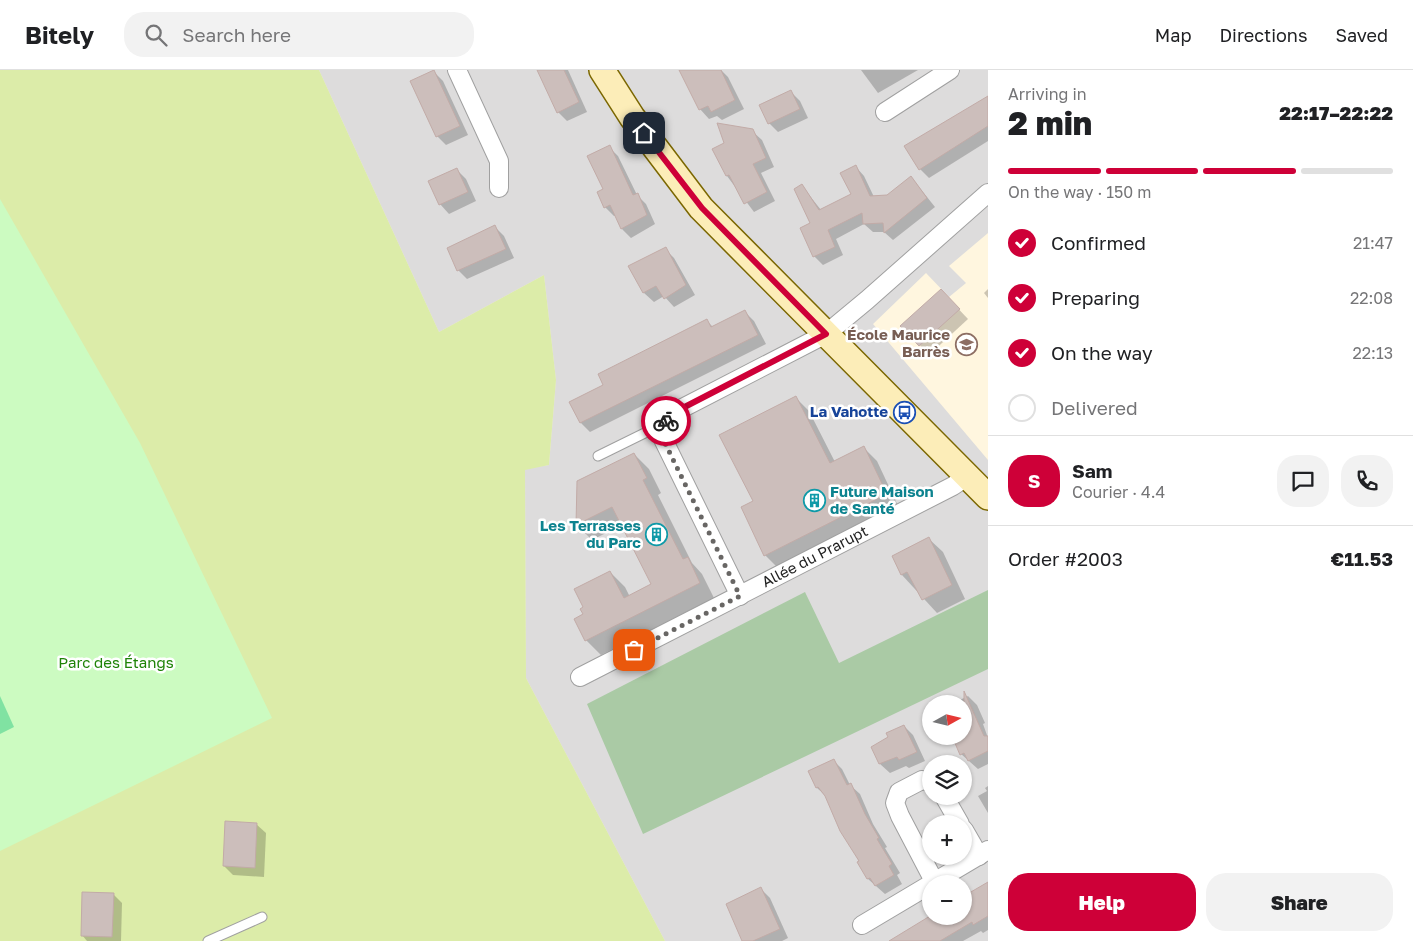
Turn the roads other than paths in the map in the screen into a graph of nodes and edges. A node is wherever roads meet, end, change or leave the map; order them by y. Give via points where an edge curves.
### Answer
1 (457, 70) edge
2 (602, 70) edge
3 (950, 70) edge
4 (885, 112) dead end
5 (499, 188) dead end
6 (988, 193) edge
7 (826, 334) junction
8 (663, 424) junction
9 (598, 456) dead end
10 (968, 476) junction
11 (988, 497) edge
12 (740, 596) junction
13 (580, 677) dead end
14 (922, 780) edge
15 (972, 840) edge
16 (983, 853) edge
17 (931, 875) edge
18 (944, 875) edge
19 (922, 888) edge
20 (262, 917) dead end
21 (862, 925) dead end
22 (208, 941) edge

1 - 5 street via 499,161
2 - 7 main road via 632,117 702,208
3 - 4 street
6 - 7 street
7 - 8 street via 671,414
7 - 10 main road
8 - 9 lane
8 - 12 street via 662,437
10 - 11 main road
10 - 12 street, Allée du Prarupt
12 - 13 street, Allée du Prarupt
14 - 17 street via 899,792 895,803
15 - 16 street
16 - 18 street
19 - 21 street
20 - 22 lane

